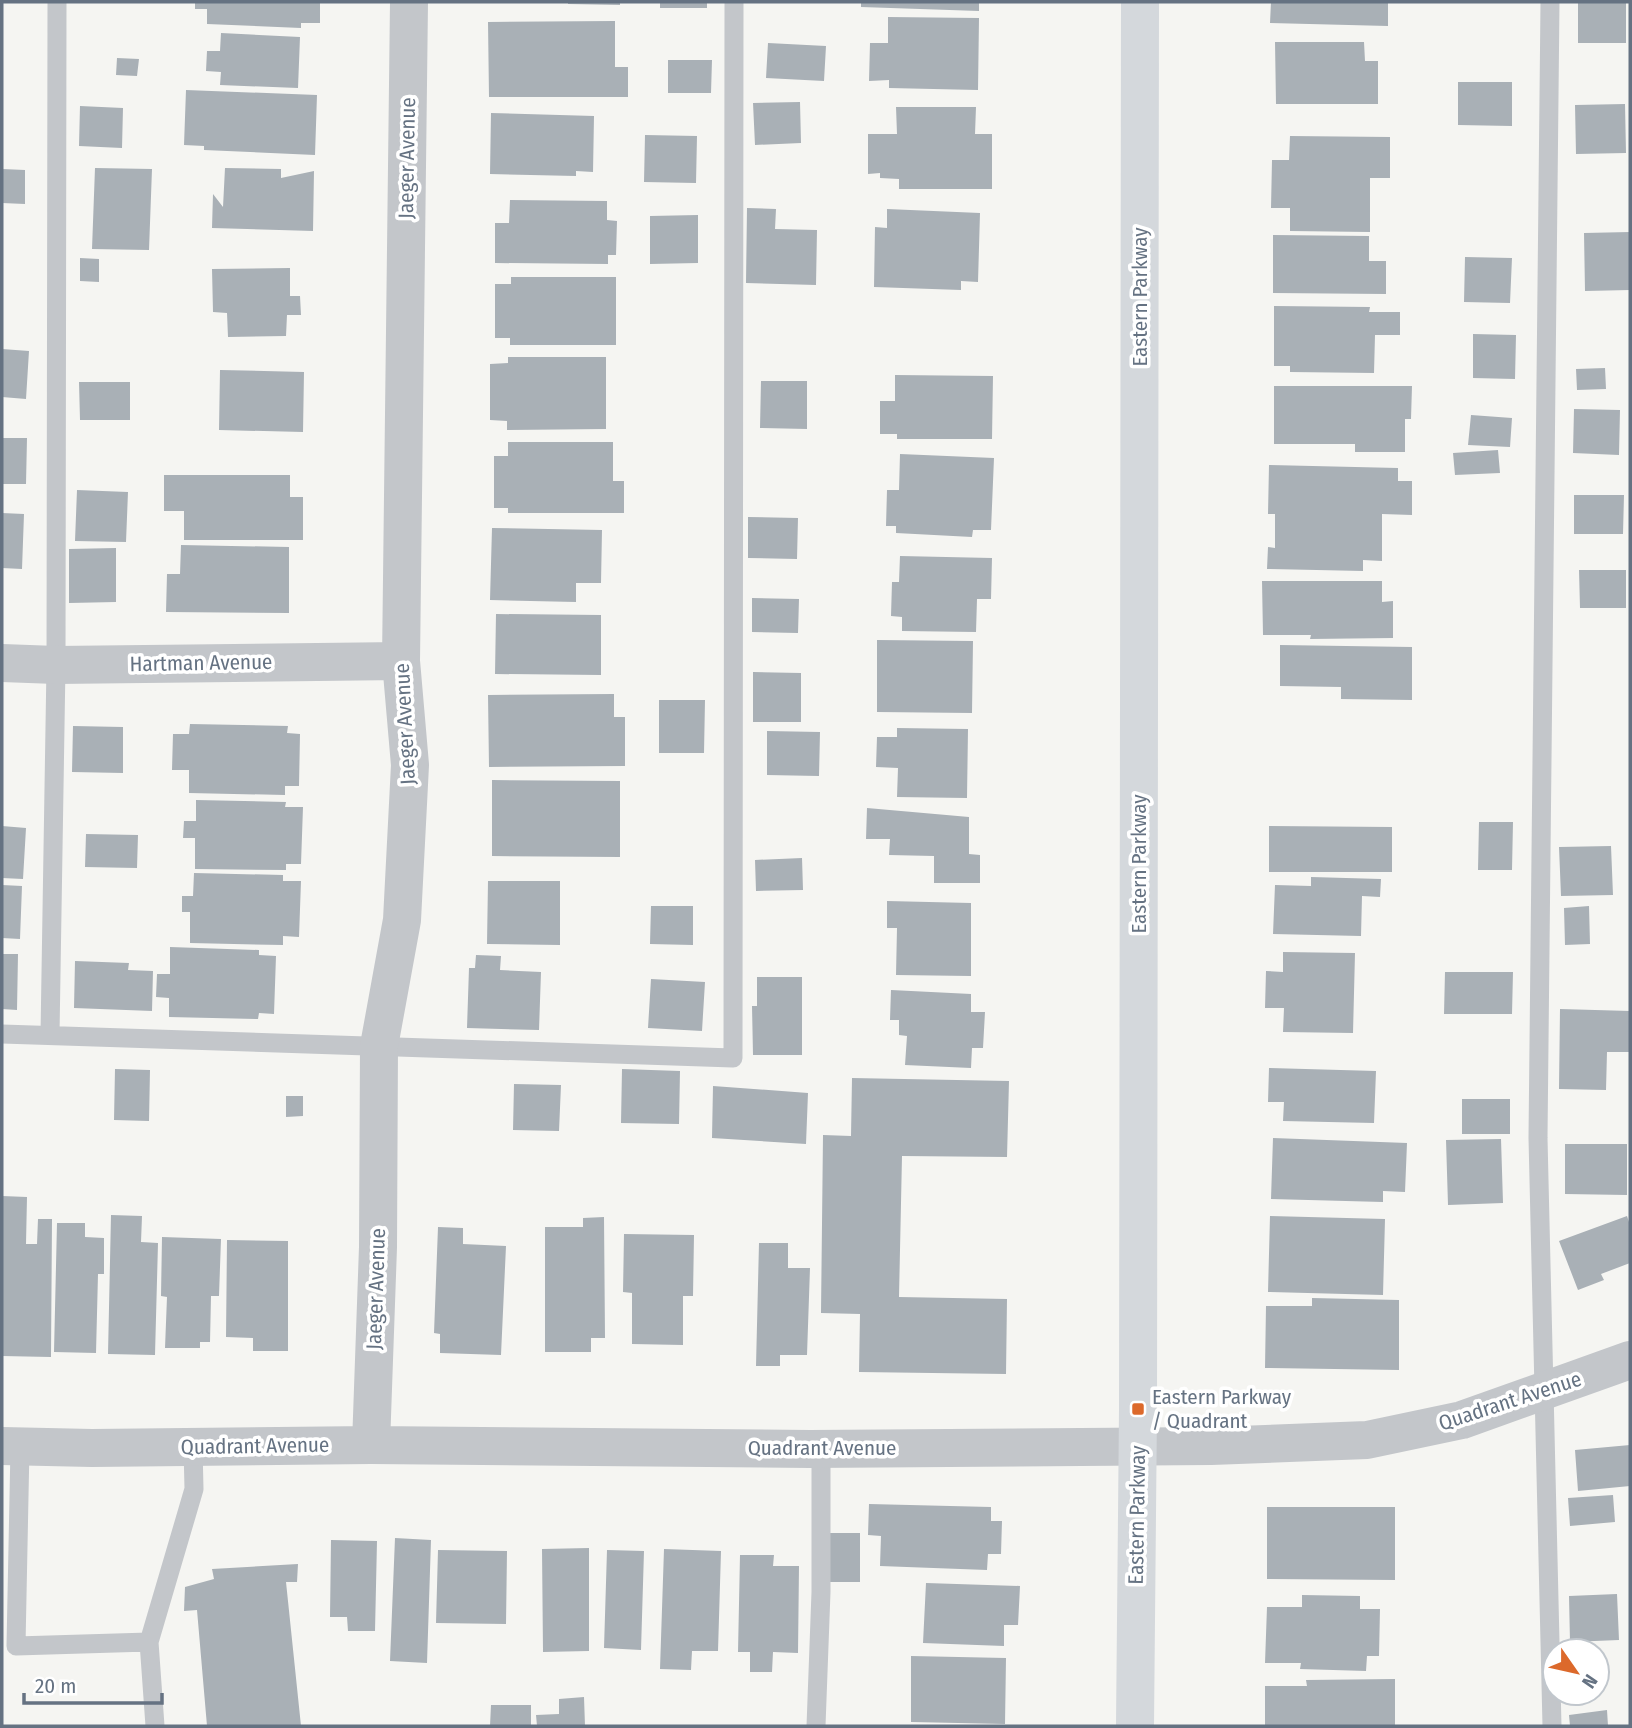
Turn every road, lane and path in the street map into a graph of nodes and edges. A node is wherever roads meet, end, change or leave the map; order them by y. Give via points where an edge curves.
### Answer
1 (57, 2) edge
2 (409, 2) edge
3 (734, 2) edge
4 (1140, 2) edge
5 (1550, 2) edge
6 (401, 661) junction
7 (2, 663) edge
8 (56, 665) junction
9 (2, 1034) edge
10 (50, 1035) junction
11 (379, 1046) junction
12 (1630, 1360) edge
13 (1543, 1392) junction
14 (371, 1445) junction
15 (11, 1446) edge
16 (1137, 1446) junction
17 (193, 1447) junction
18 (821, 1448) junction
19 (149, 1642) junction
20 (155, 1726) edge
21 (816, 1726) edge
22 (1135, 1726) edge
23 (1552, 1726) edge

1 - 8 lane
2 - 6 street, Jaeger Avenue
3 - 11 lane via 733,1058
4 - 16 main road, Eastern Parkway
5 - 13 lane via 1538,1138
6 - 8 street, Hartman Avenue
6 - 11 street, Jaeger Avenue via 410,765 402,919
7 - 8 street, Hartman Avenue
8 - 10 lane
9 - 10 lane
10 - 11 lane
11 - 14 street, Jaeger Avenue
12 - 13 street, Quadrant Avenue
13 - 16 street, Quadrant Avenue via 1462,1420 1367,1440
13 - 23 lane
14 - 17 street, Quadrant Avenue
14 - 18 street, Quadrant Avenue
15 - 17 street, Quadrant Avenue
15 - 19 lane via 16,1646
16 - 18 street, Quadrant Avenue
16 - 22 main road, Eastern Parkway
17 - 19 lane via 194,1489
18 - 21 lane
19 - 20 lane

